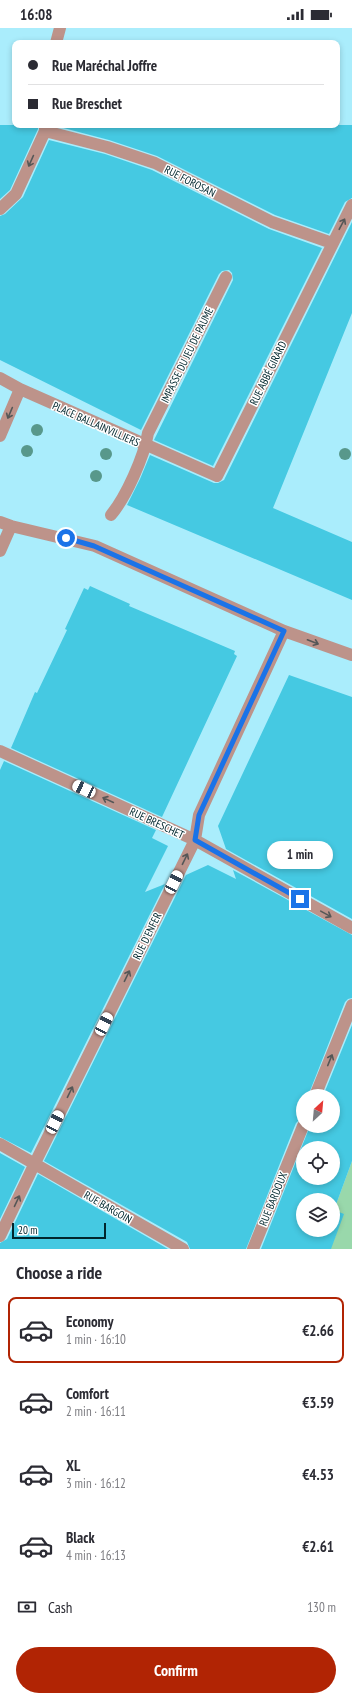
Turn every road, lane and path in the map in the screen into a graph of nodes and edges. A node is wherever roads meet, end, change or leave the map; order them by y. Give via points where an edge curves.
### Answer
1 (60, 28) edge
2 (57, 40) edge
3 (45, 128) edge
4 (352, 205) edge
5 (0, 209) edge
6 (332, 243) junction
7 (226, 277) dead end
8 (0, 378) edge
9 (15, 387) junction
10 (0, 436) edge
11 (148, 447) junction
12 (111, 515) dead end
13 (6, 524) edge
14 (0, 551) edge
15 (284, 631) junction
16 (352, 655) edge
17 (0, 751) edge
18 (195, 840) junction
19 (352, 928) edge
20 (352, 1005) edge
21 (318, 1089) edge
22 (300, 1133) edge
23 (0, 1144) edge
24 (34, 1165) junction
25 (0, 1236) edge
26 (182, 1249) edge
27 (253, 1249) edge

1 - 2 street
3 -> 5 street via 16,194
3 - 6 street, RUE FOROSAN via 155,163 272,222
6 -> 4 street, RUE ABBÉ GIRARD
6 - 11 street, RUE ABBÉ GIRARD via 217,476
7 - 11 street, IMPASSE DU JEU DE PAUME via 148,433
8 - 9 street, PLACE BALLAINVILLIERS
9 -> 10 street
9 - 11 street, PLACE BALLAINVILLIERS
11 - 12 street, PLACE BALLAINVILLIERS via 120,505
13 - 14 street
13 - 15 street via 94,546
15 -> 16 street
15 - 18 street, RUE D'ENFER via 199,815
18 -> 17 street, RUE BRESCHET
18 -> 19 street, RUE BRESCHET
24 -> 18 street, RUE D'ENFER
21 -> 20 street
22 - 27 street, RUE BARDOUX
23 - 24 street, RUE BARGOIN
25 -> 24 street, RUE D'ENFER
24 - 26 street, RUE BARGOIN

